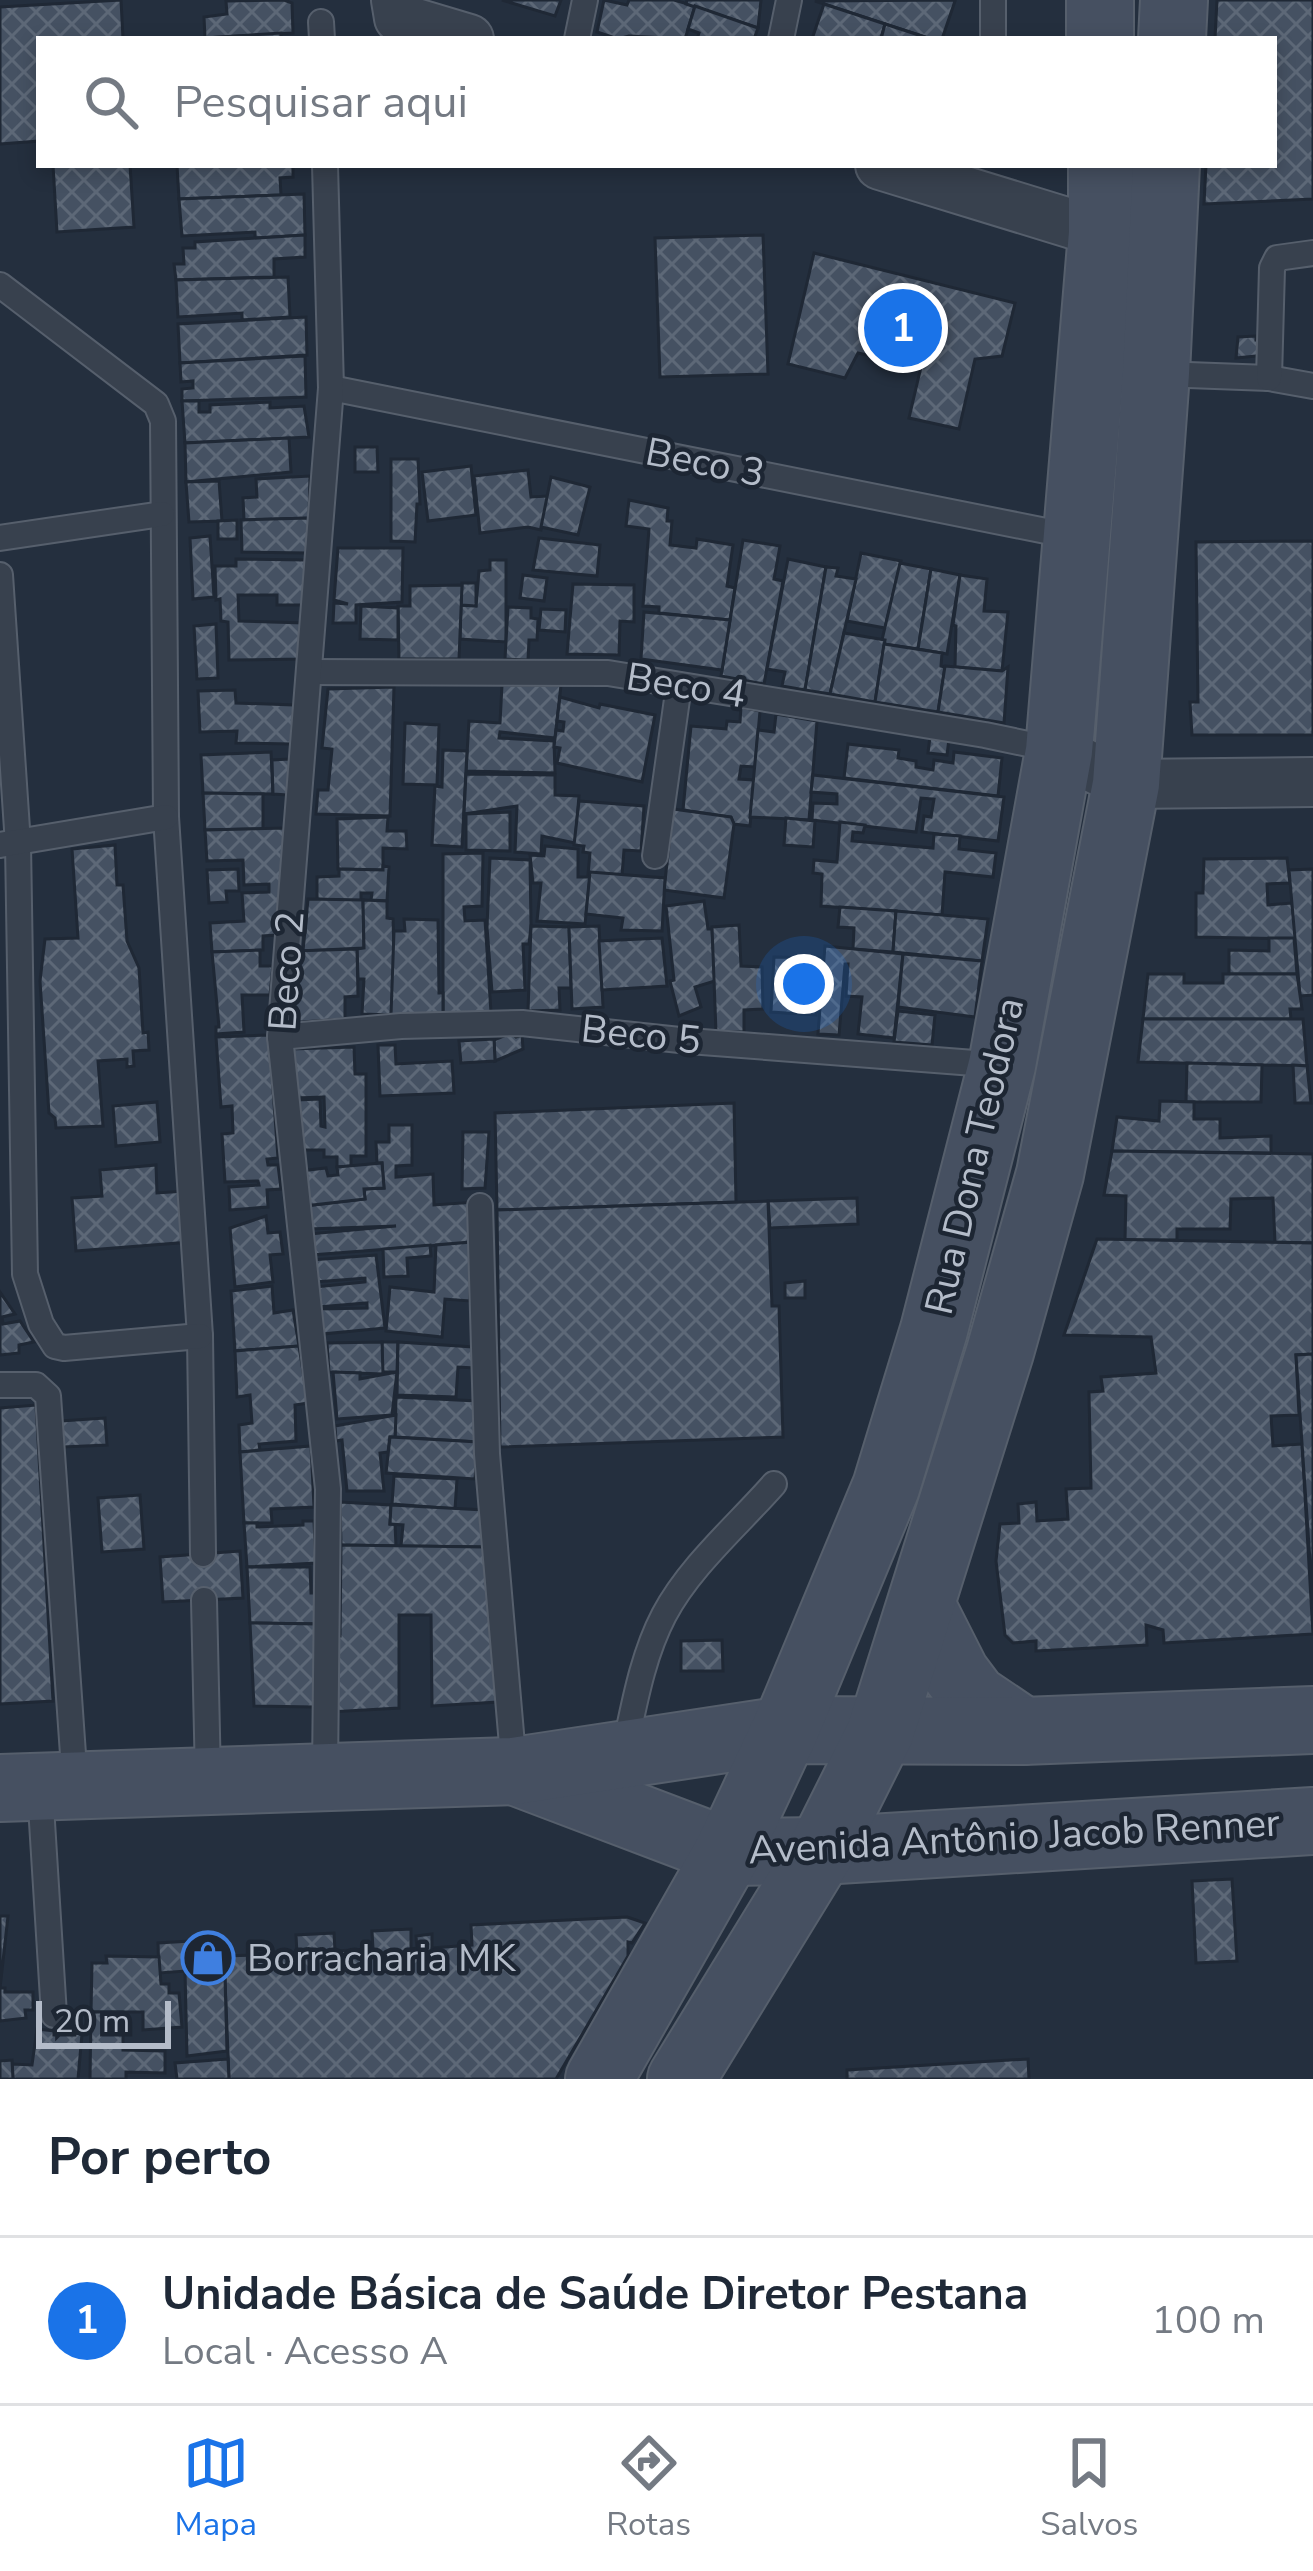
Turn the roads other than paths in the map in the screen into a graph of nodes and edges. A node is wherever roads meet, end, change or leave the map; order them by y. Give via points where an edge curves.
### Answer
1 (584, 0) edge
2 (789, 0) edge
3 (993, 0) edge
4 (1100, 0) edge
5 (1174, 0) edge
6 (398, 19) edge
7 (458, 36) edge
8 (578, 36) edge
9 (783, 36) edge
10 (993, 36) edge
11 (1100, 36) edge
12 (1172, 36) edge
13 (325, 168) edge
14 (899, 168) edge
15 (1102, 168) edge
16 (1166, 168) edge
17 (990, 182) edge
18 (1102, 233) junction
19 (1313, 253) edge
20 (0, 285) edge
21 (1156, 374) junction
22 (1269, 378) junction
23 (1313, 386) edge
24 (331, 388) junction
25 (162, 514) junction
26 (0, 538) edge
27 (1079, 538) junction
28 (0, 575) edge
29 (308, 672) junction
30 (679, 685) junction
31 (1059, 751) junction
32 (1313, 782) edge
33 (1126, 784) junction
34 (166, 817) junction
35 (9, 844) edge
36 (655, 856) dead end
37 (280, 1037) junction
38 (1002, 1065) junction
39 (480, 1206) dead end
40 (934, 1330) junction
41 (200, 1336) junction
42 (1000, 1352) junction
43 (0, 1385) edge
44 (774, 1484) dead end
45 (203, 1554) dead end
46 (204, 1600) dead end
47 (921, 1605) junction
48 (1290, 1721) edge
49 (785, 1730) junction
50 (1023, 1731) junction
51 (880, 1733) junction
52 (624, 1754) junction
53 (514, 1771) junction
54 (325, 1775) junction
55 (208, 1781) junction
56 (38, 1786) edge
57 (1295, 1822) edge
58 (821, 1851) junction
59 (728, 1852) junction
60 (54, 2015) dead end
61 (599, 2079) edge
62 (681, 2079) edge

1 - 8 lane
2 - 9 lane
3 - 10 lane
4 - 11 main road
5 - 12 main road
6 - 7 street
13 - 24 lane, Beco 2
14 - 17 street
15 - 18 main road, Rua Dona Teodora
16 - 21 main road, Rua Dona Teodora
17 - 18 street
18 - 27 main road, Rua Dona Teodora
19 - 22 lane via 1277,257 1272,268
20 - 25 lane via 161,411
21 - 22 lane
21 - 33 main road, Rua Dona Teodora
22 - 23 lane
24 - 27 lane, Beco 3
24 - 29 lane, Beco 2
25 - 26 lane
25 - 34 lane
27 - 31 main road, Rua Dona Teodora
28 - 35 lane
29 - 30 lane, Beco 4 via 608,673
29 - 37 lane, Beco 2
30 - 31 lane, Beco 4
30 - 36 lane
31 - 33 street
31 - 38 main road, Rua Dona Teodora
32 - 33 street
33 - 42 main road, Rua Dona Teodora via 1050,1174
34 - 35 lane
34 - 41 lane
35 - 41 lane via 25,1274 41,1324 64,1348
37 - 38 lane, Beco 5 via 522,1023
37 - 54 lane, Beco 2 via 328,1489
38 - 40 main road, Rua Dona Teodora
39 - 53 lane via 487,1454
40 - 42 main road
40 - 49 main road, Rua Dona Teodora via 886,1487
41 - 45 lane
42 - 47 main road, Rua Dona Teodora
43 - 56 lane via 36,1385 48,1396
44 - 52 lane via 664,1616
46 - 55 lane
47 - 50 main road via 974,1697
47 - 51 main road, Rua Dona Teodora
48 - 50 main road, Avenida Antônio Jacob Renner
48 - 57 main road
49 - 51 main road, Avenida Antônio Jacob Renner
49 - 52 main road, Avenida Antônio Jacob Renner
49 - 59 main road, Rua Dona Teodora
50 - 51 main road, Avenida Antônio Jacob Renner
51 - 58 main road, Rua Dona Teodora
52 - 53 main road, Avenida Antônio Jacob Renner
53 - 54 main road, Avenida Antônio Jacob Renner
53 - 59 main road, Avenida Antônio Jacob Renner
54 - 55 main road, Avenida Antônio Jacob Renner
55 - 56 main road, Avenida Antônio Jacob Renner
56 - 60 lane
57 - 58 main road, Avenida Antônio Jacob Renner
58 - 59 main road, Avenida Antônio Jacob Renner
58 - 62 main road, Rua Dona Teodora
59 - 61 main road, Rua Dona Teodora

